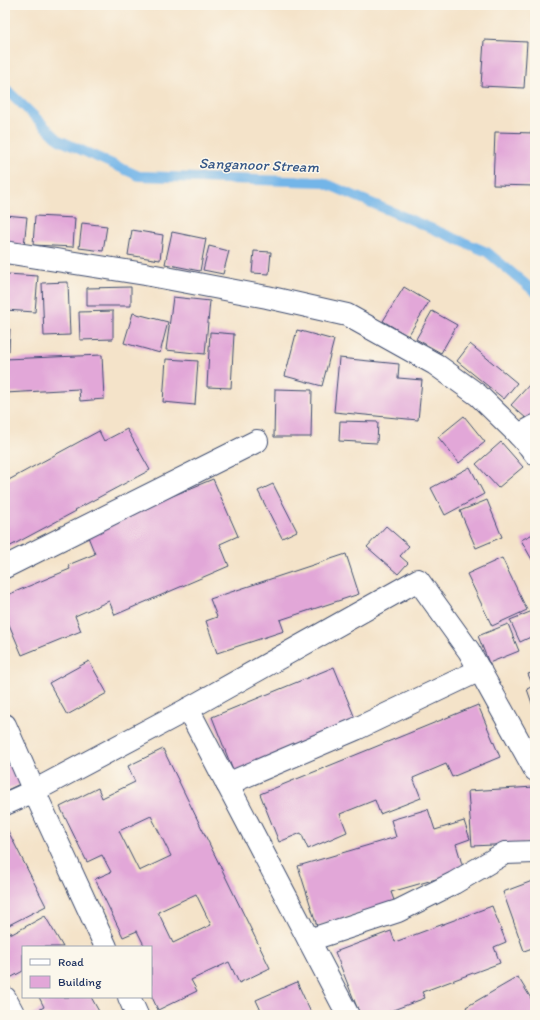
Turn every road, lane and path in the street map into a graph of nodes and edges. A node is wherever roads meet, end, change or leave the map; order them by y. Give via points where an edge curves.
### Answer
1 (5, 252) edge
2 (527, 431) edge
3 (257, 441) dead end
4 (535, 454) edge
5 (5, 567) edge
6 (480, 670) junction
7 (188, 709) junction
8 (5, 725) edge
9 (535, 770) edge
10 (226, 784) junction
11 (34, 791) junction
12 (5, 804) edge
13 (535, 852) edge
14 (309, 940) junction
15 (106, 946) edge
16 (5, 998) edge
17 (129, 998) edge
18 (14, 1015) edge
19 (137, 1015) edge
20 (348, 1015) edge

1 - 2 street via 161,277 347,315 435,364
2 - 4 street via 529,446
3 - 5 street
6 - 7 street via 418,580
6 - 9 street
6 - 10 street via 356,729
7 - 10 street
7 - 11 street
8 - 11 street
10 - 14 street
11 - 12 street
11 - 15 street
13 - 14 street via 505,853 454,883 398,911
14 - 20 street
16 - 18 street
17 - 19 street

